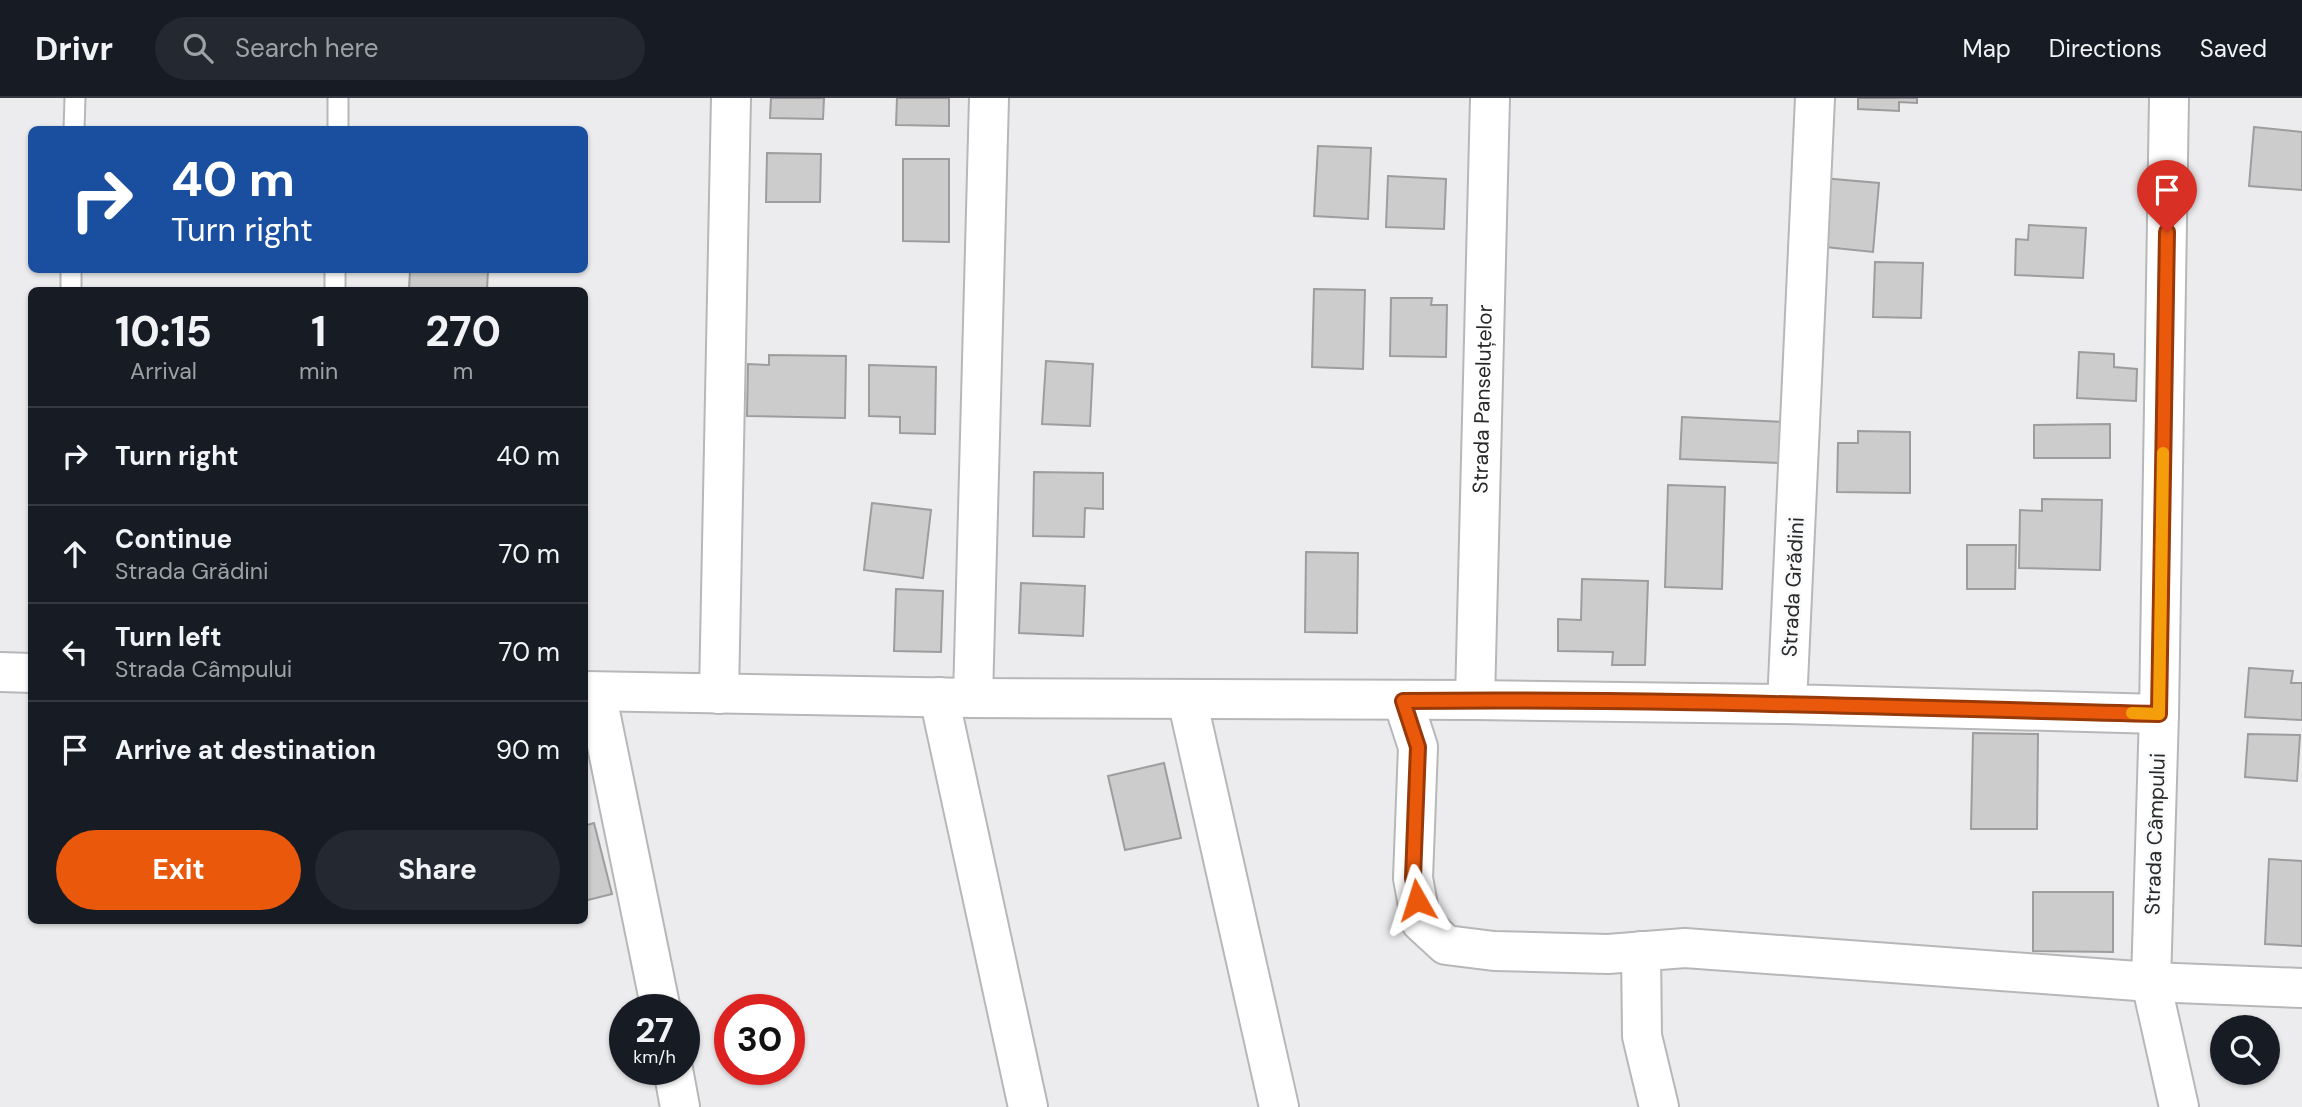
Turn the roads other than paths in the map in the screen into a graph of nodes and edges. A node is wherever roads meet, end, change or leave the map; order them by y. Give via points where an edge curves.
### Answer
1 (75, 98) edge
2 (338, 98) edge
3 (731, 98) edge
4 (989, 98) edge
5 (1490, 98) edge
6 (1815, 98) edge
7 (2169, 98) edge
8 (74, 126) edge
9 (338, 126) edge
10 (0, 672) edge
11 (28, 673) edge
12 (590, 692) edge
13 (719, 694) junction
14 (956, 698) junction
15 (1187, 699) junction
16 (1475, 700) junction
17 (1403, 701) junction
18 (1787, 704) junction
19 (2159, 714) junction
20 (1641, 951) junction
21 (2151, 982) junction
22 (2302, 988) edge
23 (657, 994) edge
24 (676, 1085) edge
25 (680, 1107) edge
26 (1028, 1107) edge
27 (1279, 1107) edge
28 (1659, 1107) edge
29 (2179, 1107) edge

1 - 8 lane
2 - 9 lane
3 - 13 street
4 - 14 street
5 - 16 street, Strada Panseluțelor
6 - 18 street, Strada Grădini
7 - 19 street, Strada Câmpului
10 - 11 street
12 - 13 street
12 - 23 street
13 - 14 street
14 - 15 street
14 - 26 street
15 - 17 street
15 - 27 street
16 - 17 street
16 - 18 street
17 - 20 street via 1418,747 1413,878 1422,922 1446,945 1482,950
18 - 19 street
19 - 21 street, Strada Câmpului
20 - 21 street via 1685,948
20 - 28 street via 1642,1036
21 - 22 street
21 - 29 street, Strada Câmpului
24 - 25 street

